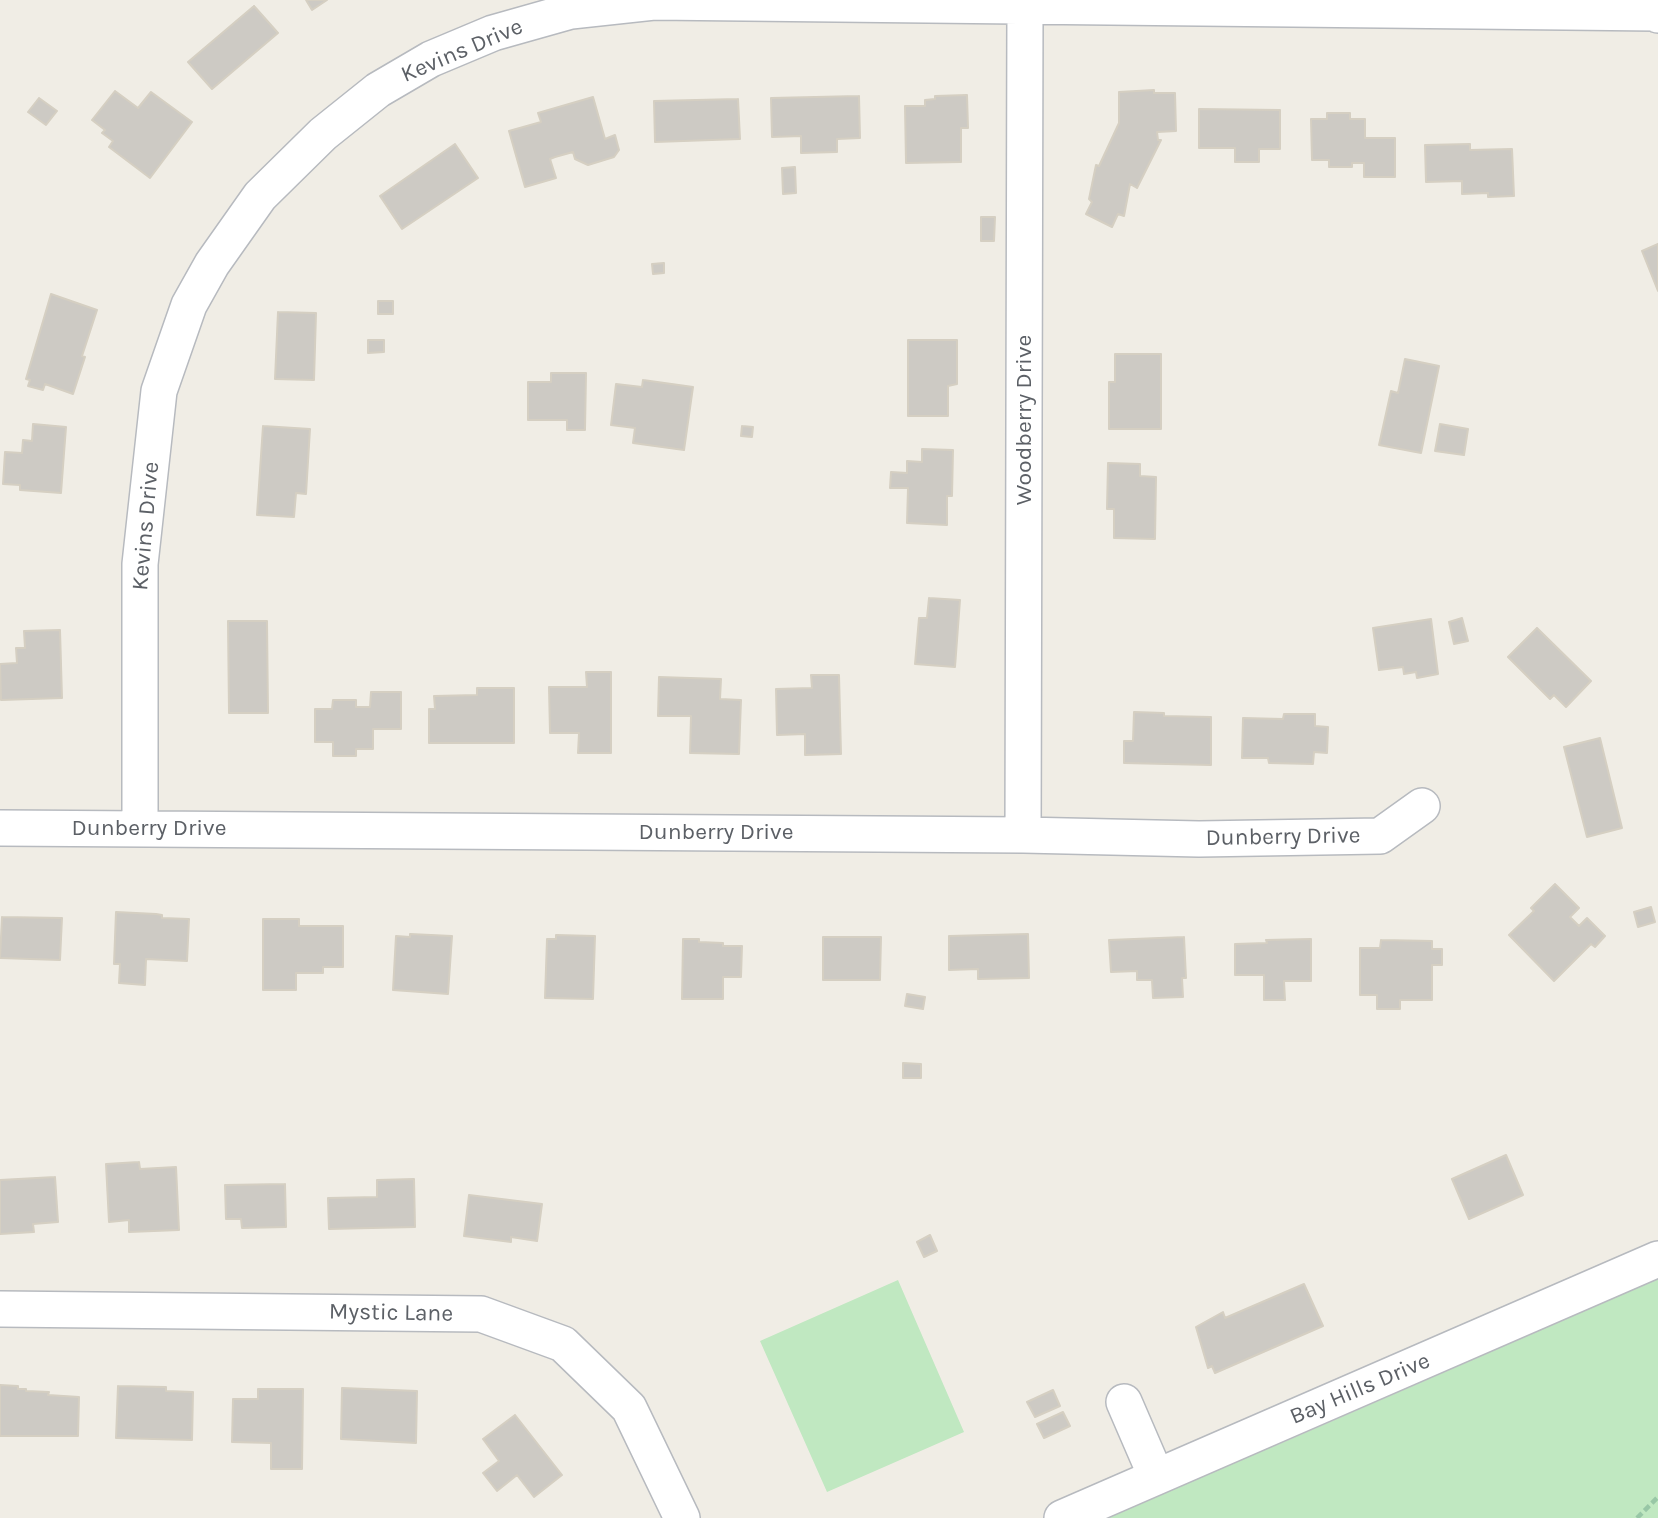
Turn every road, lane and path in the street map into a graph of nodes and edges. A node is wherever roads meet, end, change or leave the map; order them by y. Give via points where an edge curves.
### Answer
1 (1025, 5) junction
2 (1658, 15) edge
3 (1422, 806) dead end
4 (139, 827) junction
5 (0, 828) edge
6 (1023, 835) junction
7 (1658, 1259) edge
8 (0, 1309) edge
9 (1124, 1402) dead end
10 (1156, 1476) junction
11 (1658, 1497) edge
12 (682, 1518) edge
13 (1062, 1518) edge
14 (1637, 1518) edge

1 - 2 street, Kevins Drive
1 - 4 street, Kevins Drive via 654,2 571,10 493,33 431,60 378,90 323,134 260,196 212,264 189,305 159,391 140,564
1 - 6 street, Woodberry Drive
3 - 6 street, Dunberry Drive via 1380,836 1199,839
4 - 5 street, Dunberry Drive
4 - 6 street, Dunberry Drive
7 - 10 street, Bay Hills Drive
8 - 12 street, Mystic Lane via 481,1314 563,1344 629,1408
9 - 10 street
10 - 13 street, Bay Hills Drive
11 - 14 path

